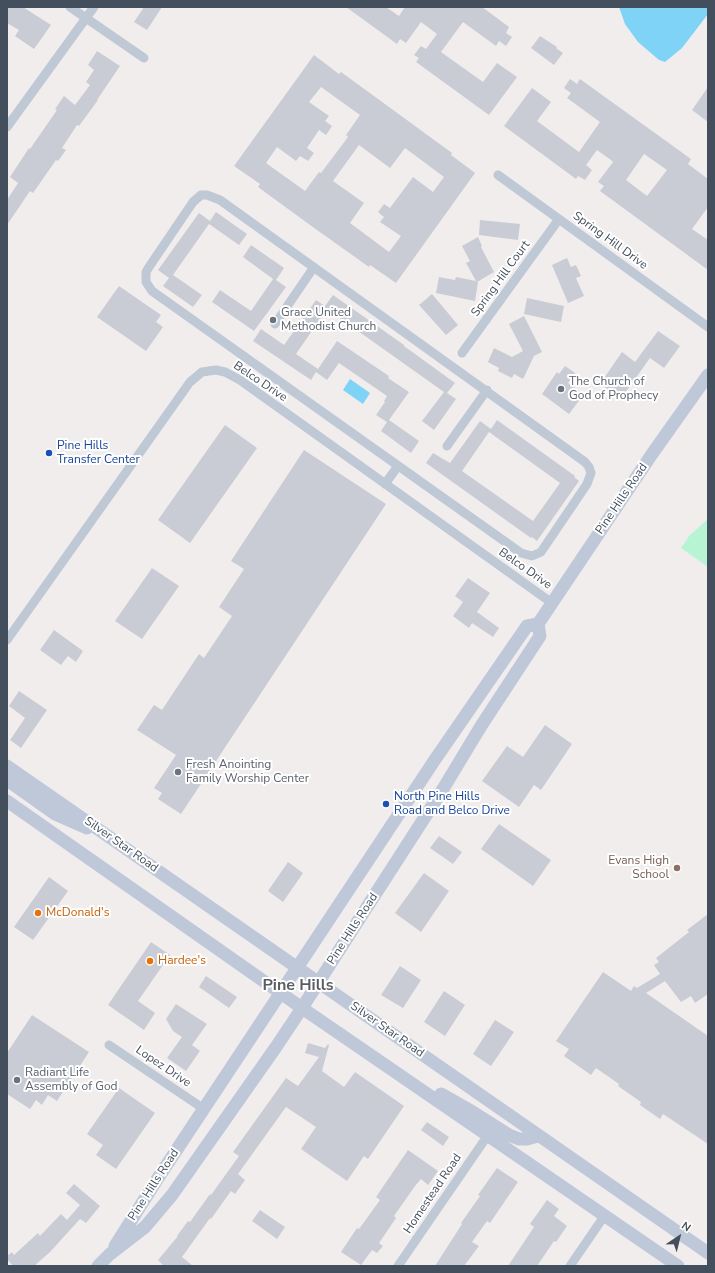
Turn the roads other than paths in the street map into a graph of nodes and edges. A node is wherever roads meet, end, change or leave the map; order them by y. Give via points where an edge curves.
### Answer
1 (70, 7) edge
2 (94, 7) edge
3 (86, 19) junction
4 (144, 58) dead end
5 (7, 127) edge
6 (498, 175) dead end
7 (559, 219) junction
8 (314, 267) junction
9 (275, 324) dead end
10 (708, 327) edge
11 (462, 353) dead end
12 (708, 375) edge
13 (487, 390) junction
14 (447, 446) dead end
15 (398, 466) junction
16 (385, 484) junction
17 (552, 603) junction
18 (538, 624) junction
19 (7, 640) edge
20 (7, 766) edge
21 (7, 780) edge
22 (7, 801) edge
23 (116, 841) junction
24 (297, 968) junction
25 (318, 983) junction
26 (281, 993) junction
27 (302, 1008) junction
28 (109, 1045) dead end
29 (373, 1057) junction
30 (204, 1109) junction
31 (488, 1135) junction
32 (538, 1136) junction
33 (605, 1215) junction
34 (708, 1253) edge
35 (110, 1254) junction
36 (98, 1266) edge
37 (398, 1266) edge
38 (570, 1266) edge
39 (678, 1266) edge

1 - 3 street
2 - 3 street
3 - 4 street
3 - 5 street
6 - 7 street, Spring Hill Drive
7 - 10 street, Spring Hill Drive
7 - 11 street, Spring Hill Court
8 - 9 street
8 - 13 street
8 - 15 street via 220,200 201,195 193,202 145,276 152,291
12 - 17 main road, Pine Hills Road
13 - 14 street
13 - 15 street via 581,458 591,473 587,484 541,552 532,556 521,553
15 - 16 street
16 - 17 street, Belco Drive
16 - 19 street, Belco Drive via 232,375 216,370 202,372 190,382
17 - 18 main road, Pine Hills Road
18 - 24 main road, Pine Hills Road via 527,626
18 - 25 main road, Pine Hills Road via 540,636
20 - 23 main road, Silver Star Road
21 - 23 main road via 55,814
22 - 26 main road
23 - 24 main road, Silver Star Road
24 - 25 main road, Silver Star Road
24 - 26 main road, Pine Hills Road
25 - 27 main road, Pine Hills Road
25 - 32 main road, Silver Star Road
26 - 27 main road
26 - 30 main road, Pine Hills Road
27 - 29 main road
27 - 35 main road, Pine Hills Road via 172,1195 145,1226
28 - 30 street, Lopez Drive
29 - 31 main road
29 - 32 main road via 509,1135 519,1139
30 - 35 main road, Pine Hills Road
31 - 33 main road
31 - 37 street, Homestead Road
32 - 34 main road, Silver Star Road
33 - 38 street
33 - 39 main road
35 - 36 main road, Pine Hills Road

